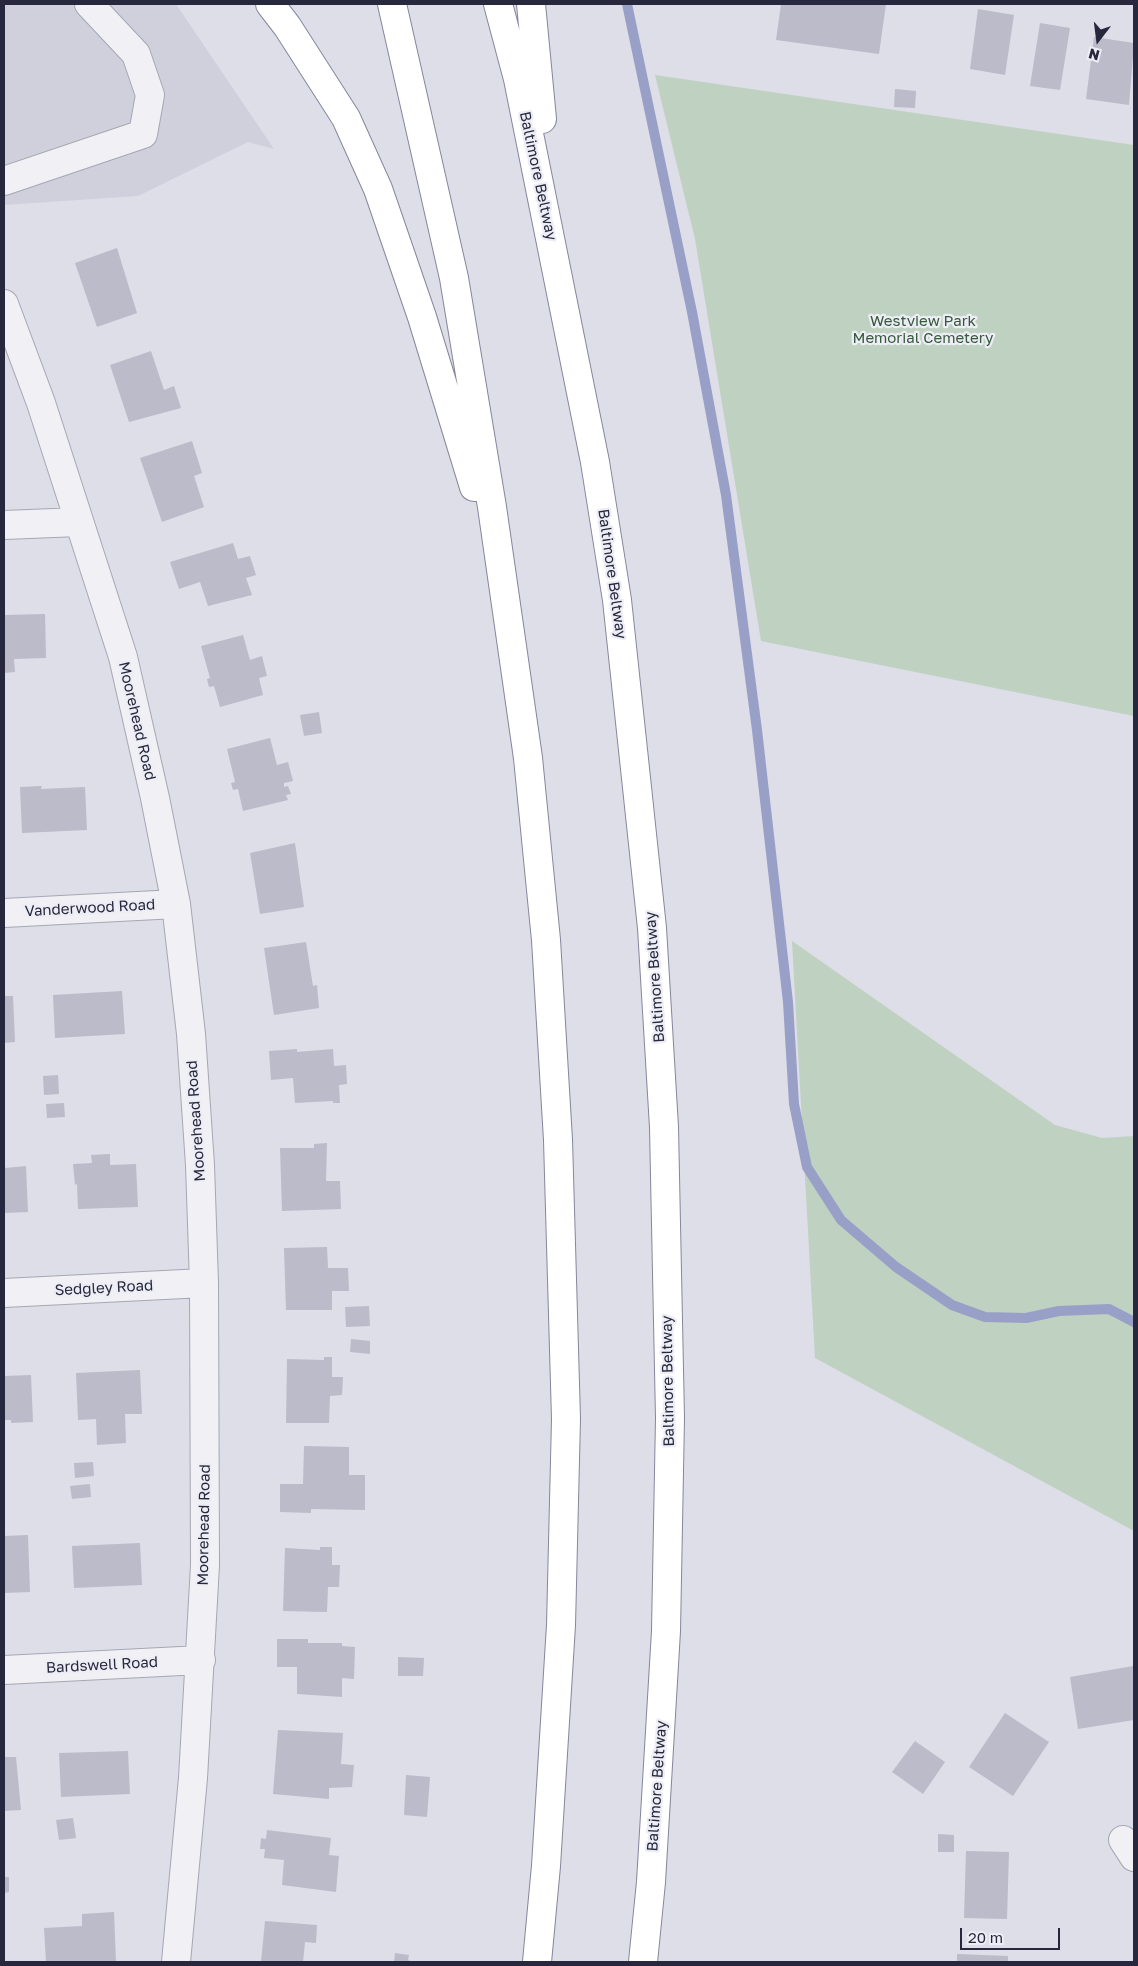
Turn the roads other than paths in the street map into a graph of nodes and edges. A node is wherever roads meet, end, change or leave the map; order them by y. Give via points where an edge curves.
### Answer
1 (89, 4) edge
2 (270, 4) edge
3 (392, 4) edge
4 (498, 4) edge
5 (531, 4) edge
6 (4, 180) edge
7 (555, 260) junction
8 (4, 304) edge
9 (79, 522) junction
10 (4, 525) edge
11 (502, 581) junction
12 (176, 904) junction
13 (4, 912) edge
14 (204, 1283) junction
15 (4, 1293) edge
16 (201, 1660) junction
17 (4, 1670) edge
18 (176, 1962) edge
19 (537, 1962) edge
20 (643, 1962) edge

1 - 6 street via 136,54 150,95 143,134
2 - 11 highway via 346,118 378,189 422,316
3 - 11 highway via 454,278
4 - 7 highway, Baltimore Beltway via 518,80
5 - 7 highway
7 - 20 highway, Baltimore Beltway via 595,462 617,600 652,928 664,1127 670,1418 666,1630
8 - 9 street, Moorehead Road
9 - 10 street
9 - 12 street, Moorehead Road via 123,656
11 - 19 highway via 528,758 546,940 558,1140 566,1419 562,1625
12 - 13 street, Vanderwood Road
12 - 14 street, Moorehead Road via 191,1034
14 - 15 street, Sedgley Road
14 - 16 street, Moorehead Road via 205,1565
16 - 17 street, Bardswell Road
16 - 18 street, Moorehead Road

